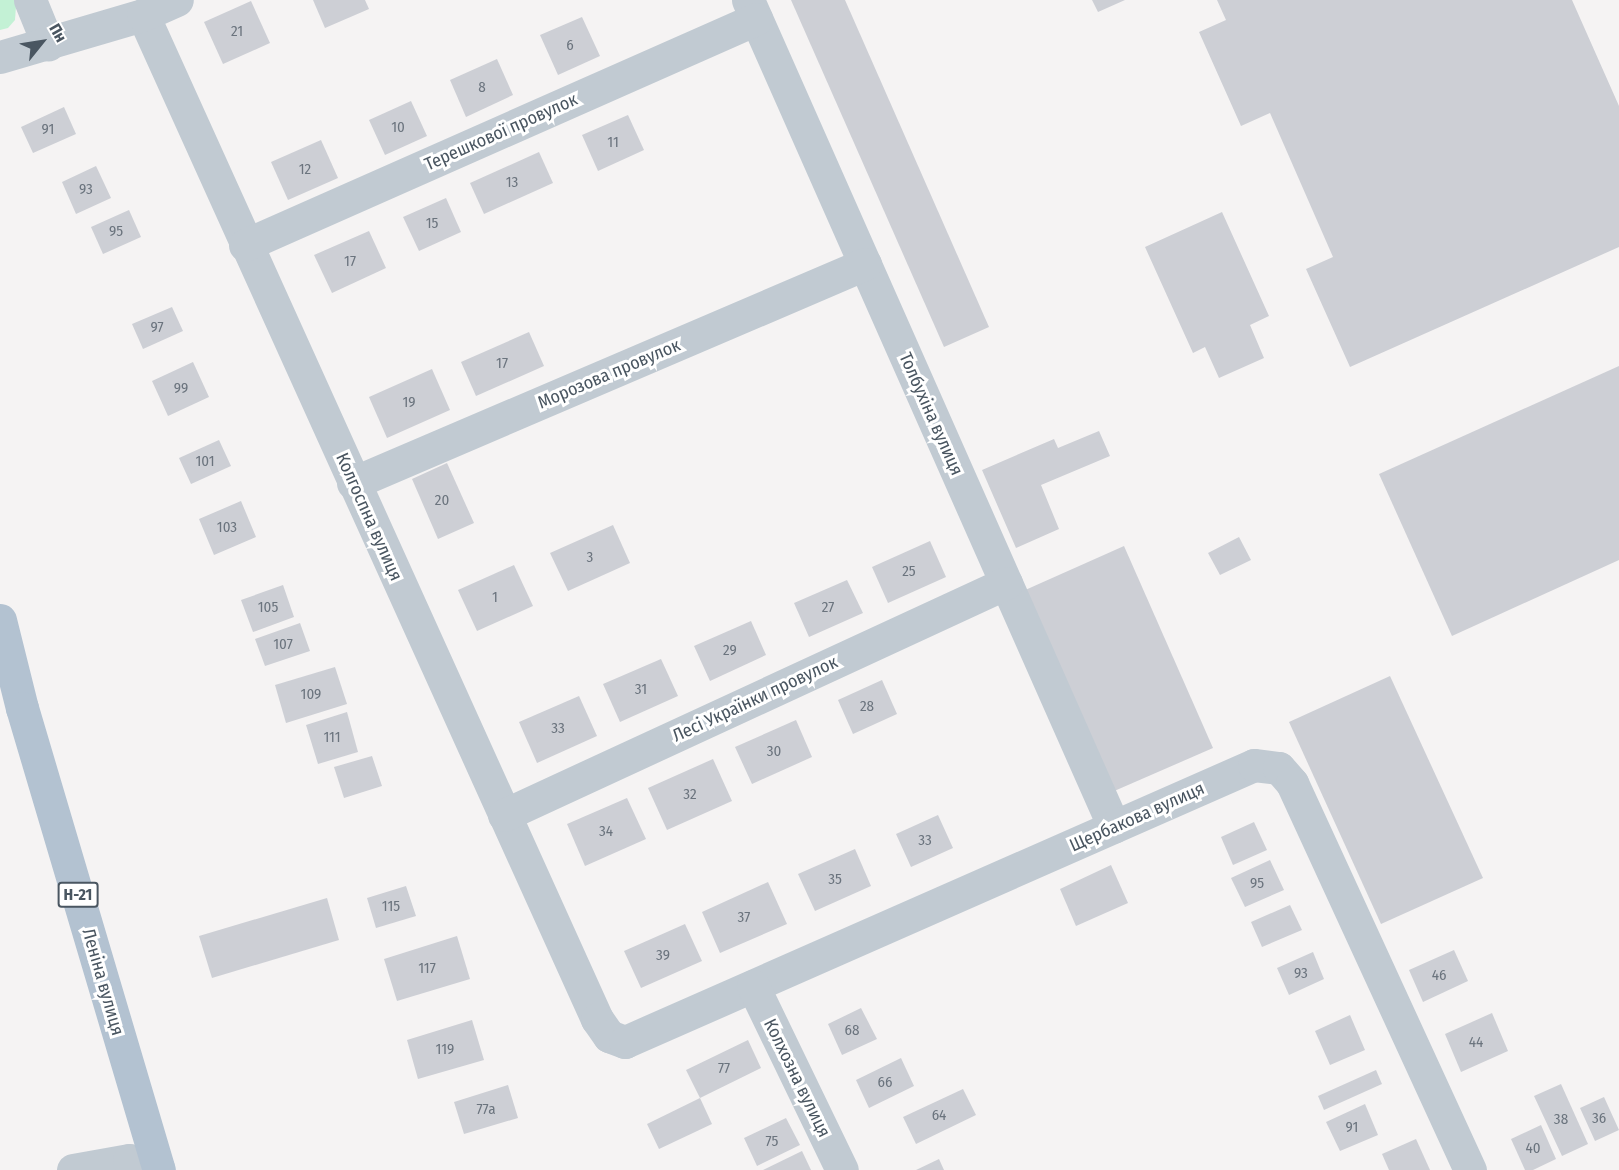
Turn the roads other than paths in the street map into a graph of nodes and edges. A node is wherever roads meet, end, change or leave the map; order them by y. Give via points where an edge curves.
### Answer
1 (30, 0) edge
2 (177, 0) edge
3 (752, 9) edge
4 (143, 15) junction
5 (48, 44) junction
6 (0, 57) edge
7 (245, 245) junction
8 (865, 264) junction
9 (353, 483) junction
10 (1006, 583) junction
11 (0, 620) edge
12 (504, 815) junction
13 (1114, 827) junction
14 (753, 986) junction
15 (597, 1019) joint
16 (159, 1169) edge
17 (73, 1170) edge
18 (842, 1170) edge
19 (1470, 1170) edge

1 - 5 street
2 - 4 street
3 - 7 street, Терешкової провулок
3 - 8 street, Толбухіна вулиця
4 - 5 street
4 - 7 street, Колгоспна вулиця
5 - 6 street
7 - 9 street, Колгоспна вулиця
8 - 9 street, Морозова провулок
8 - 10 street, Толбухіна вулиця
9 - 12 street, Колгоспна вулиця
10 - 12 street, Лесі Українки провулок
10 - 13 street, Толбухіна вулиця
11 - 16 main road, Леніна вулиця / Н-21
12 - 15 street, Колгоспна вулиця
13 - 14 street, Щербакова вулиця
13 - 19 street, Щербакова вулиця via 1254,765 1279,768 1292,783
14 - 15 street, Щербакова вулиця via 625,1042 609,1036
14 - 18 street, Колхозна вулиця
16 - 17 street via 129,1160

